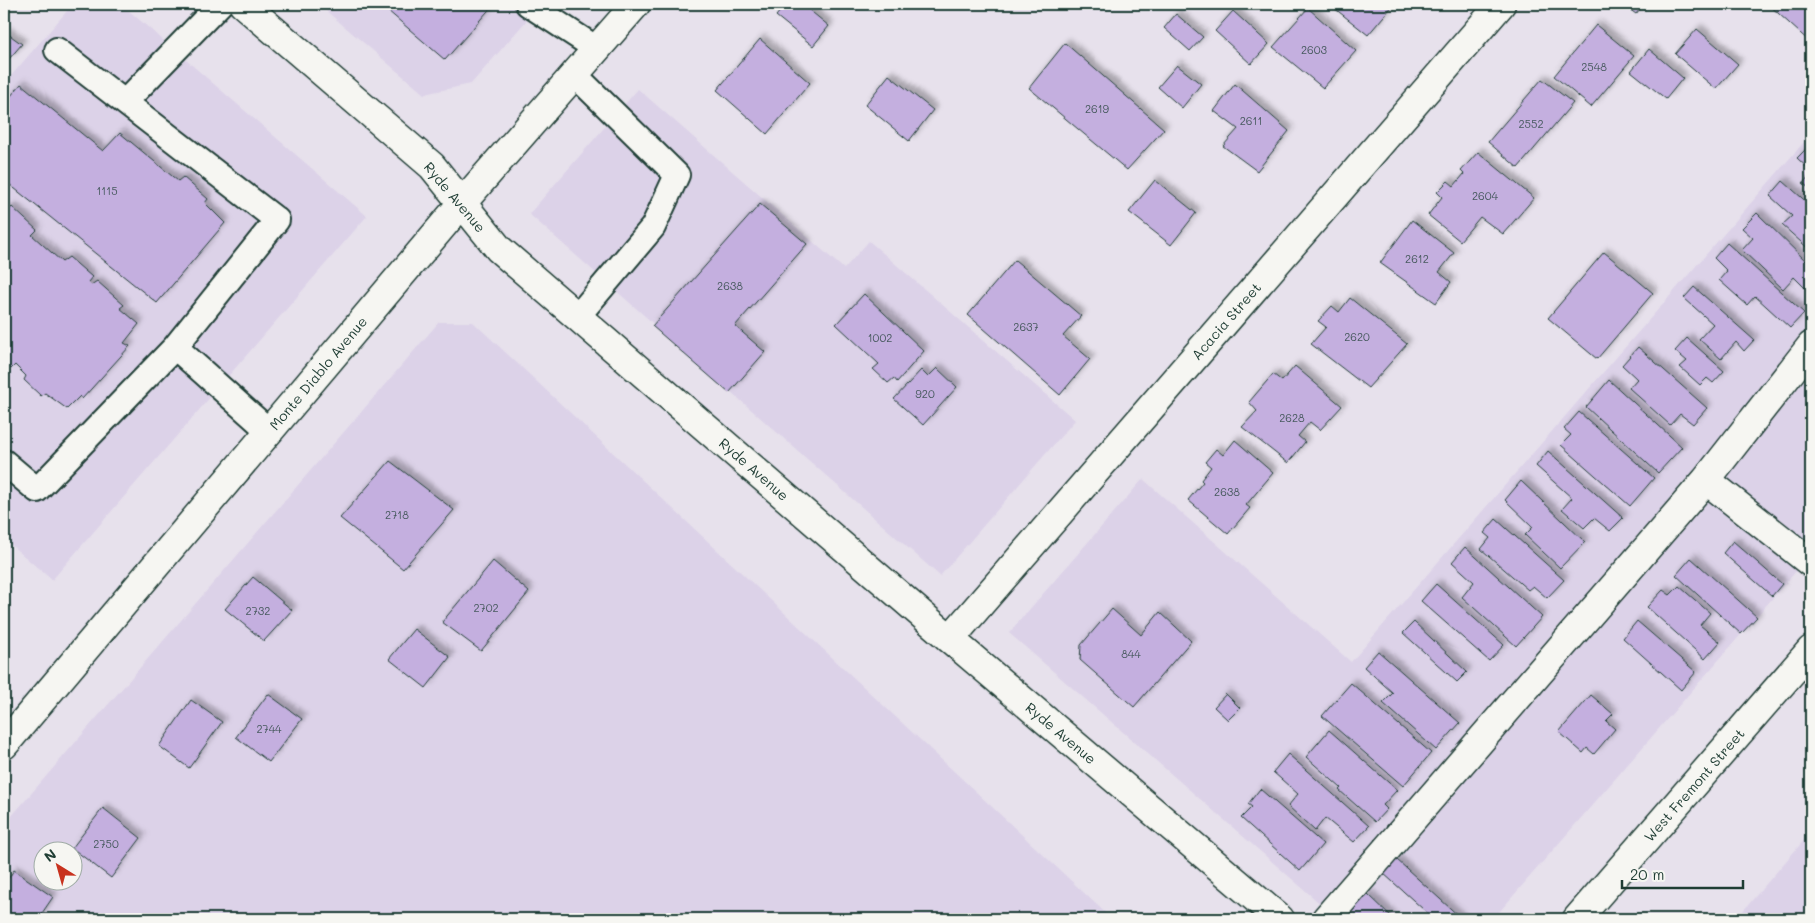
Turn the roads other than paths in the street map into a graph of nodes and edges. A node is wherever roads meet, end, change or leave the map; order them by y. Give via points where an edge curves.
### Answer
1 (220, 4) edge
2 (243, 4) edge
3 (528, 4) edge
4 (636, 4) edge
5 (1501, 4) edge
6 (597, 49) junction
7 (57, 50) dead end
8 (574, 74) junction
9 (125, 102) junction
10 (462, 203) junction
11 (577, 317) junction
12 (1811, 346) edge
13 (175, 347) junction
14 (269, 431) junction
15 (4, 462) edge
16 (1706, 480) junction
17 (1811, 562) edge
18 (950, 639) junction
19 (1811, 650) edge
20 (4, 745) edge
21 (1280, 919) edge
22 (1326, 919) edge
23 (1577, 919) edge

1 - 9 lane
2 - 10 street, Ryde Avenue via 432,166
3 - 6 lane
4 - 6 street, Monte Diablo Avenue
5 - 18 street, Acacia Street
6 - 8 street, Monte Diablo Avenue
7 - 9 lane
8 - 10 street, Monte Diablo Avenue
8 - 11 lane via 677,175 653,227
9 - 13 lane via 278,220
10 - 11 street, Ryde Avenue via 498,249
10 - 14 street, Monte Diablo Avenue
11 - 18 street, Ryde Avenue
12 - 16 street
13 - 14 lane
13 - 15 lane via 37,490
14 - 20 street, Monte Diablo Avenue
16 - 17 street
16 - 22 street
18 - 21 street, Ryde Avenue
19 - 23 street, West Fremont Street

